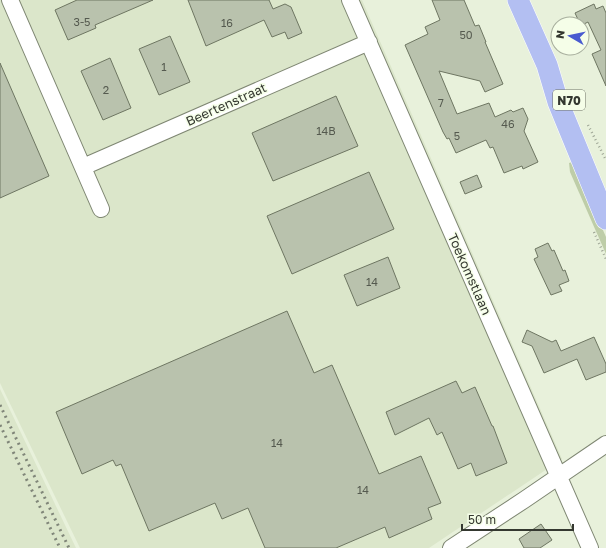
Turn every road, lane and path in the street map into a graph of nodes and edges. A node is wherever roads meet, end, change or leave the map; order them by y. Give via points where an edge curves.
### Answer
1 (10, 0) edge
2 (350, 0) edge
3 (518, 0) edge
4 (369, 42) junction
5 (547, 65) junction
6 (83, 167) junction
7 (606, 181) edge
8 (102, 209) dead end
9 (606, 219) edge
10 (606, 444) edge
11 (558, 476) junction
12 (451, 548) edge
13 (590, 548) edge

1 - 6 street
2 - 4 street, Toekomstlaan
3 - 5 main road, N70
4 - 6 street, Beertenstraat
4 - 11 street, Toekomstlaan
5 - 7 main road, N70 via 566,94
5 - 9 main road, N70 via 558,102
6 - 8 street
10 - 11 street
11 - 12 street
11 - 13 street, Toekomstlaan

